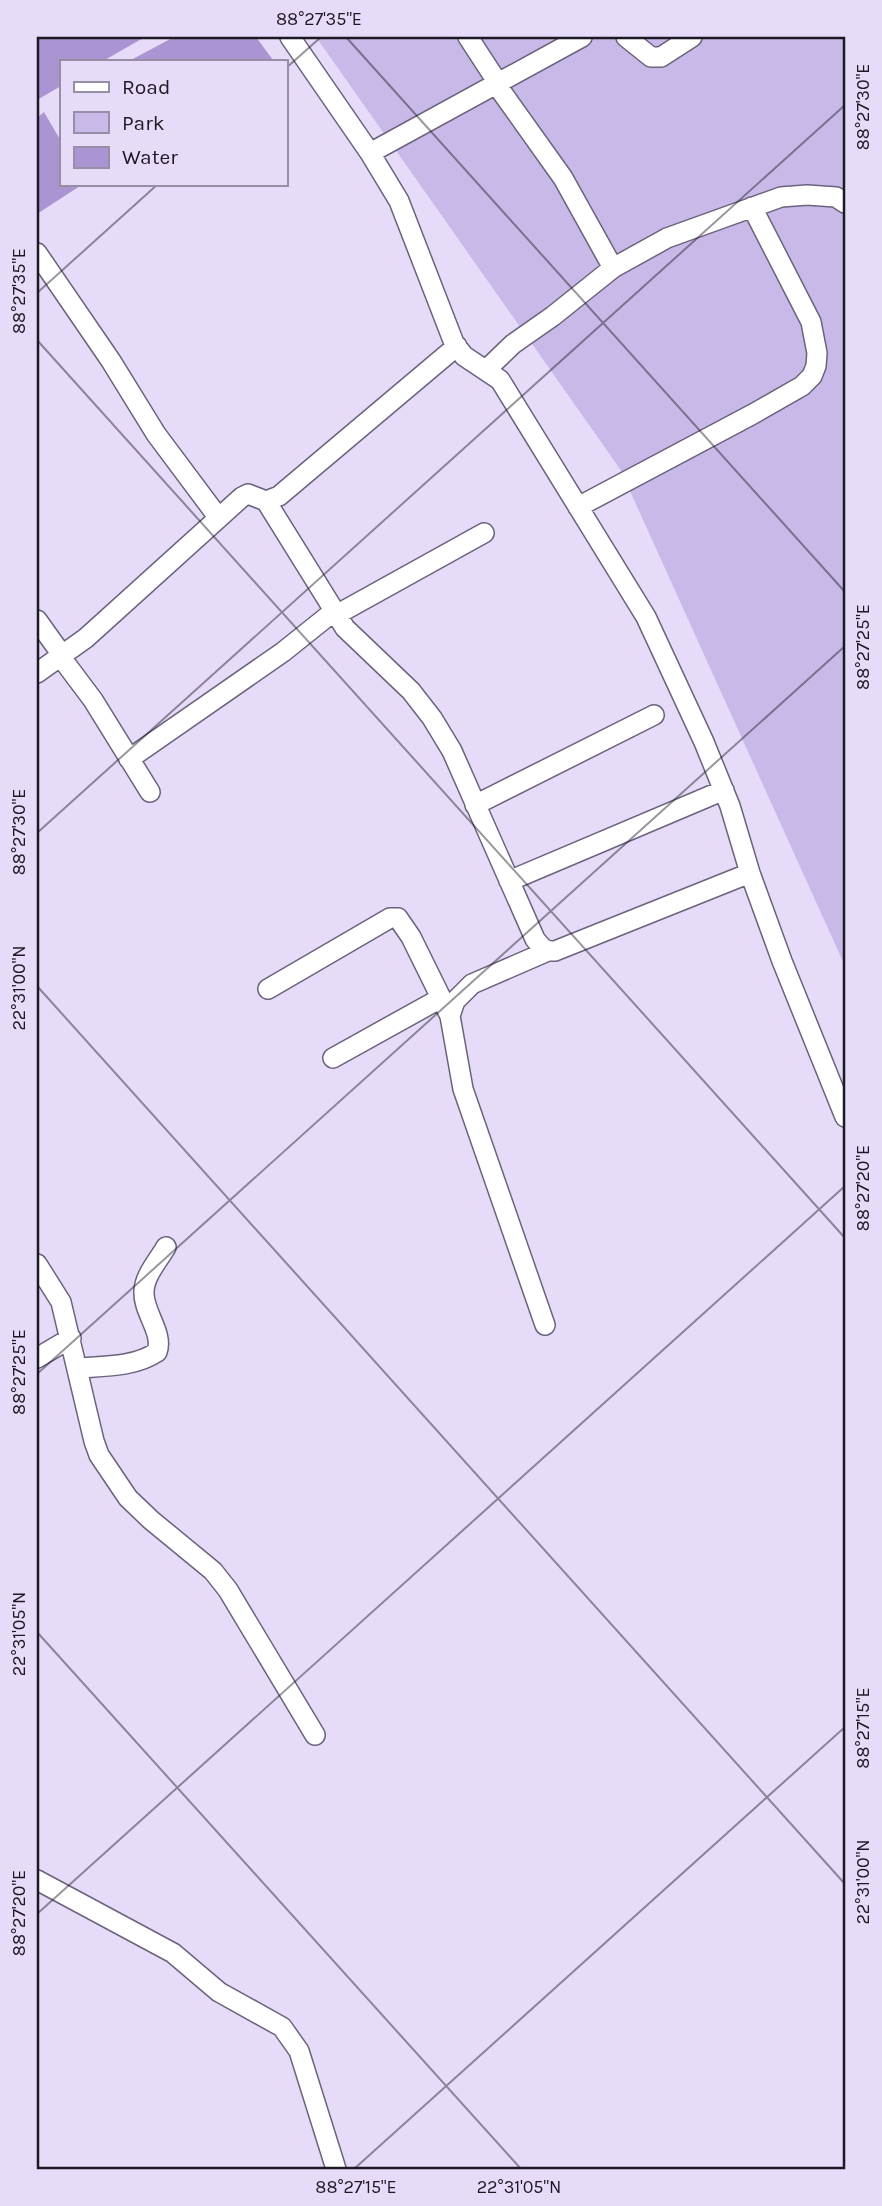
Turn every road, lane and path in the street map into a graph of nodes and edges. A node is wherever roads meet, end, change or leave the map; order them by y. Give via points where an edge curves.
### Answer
1 (290, 37) edge
2 (468, 37) edge
3 (581, 37) edge
4 (626, 37) edge
5 (692, 37) edge
6 (497, 84) junction
7 (370, 153) junction
8 (845, 203) edge
9 (752, 207) junction
10 (37, 253) edge
11 (613, 268) junction
12 (457, 346) junction
13 (486, 370) junction
14 (257, 498) junction
15 (578, 507) junction
16 (218, 517) junction
17 (484, 533) dead end
18 (335, 613) junction
19 (37, 620) edge
20 (66, 661) junction
21 (37, 673) edge
22 (654, 715) dead end
23 (129, 759) junction
24 (724, 790) junction
25 (150, 792) dead end
26 (475, 805) junction
27 (750, 873) junction
28 (509, 881) junction
29 (548, 951) junction
30 (268, 989) dead end
31 (441, 998) junction
32 (450, 1016) junction
33 (333, 1058) dead end
34 (845, 1117) edge
35 (166, 1247) dead end
36 (37, 1264) edge
37 (545, 1325) dead end
38 (71, 1338) junction
39 (37, 1358) edge
40 (78, 1368) junction
41 (315, 1735) dead end
42 (37, 1880) edge
43 (336, 2169) edge

1 - 7 street
2 - 6 street
3 - 6 street
4 - 5 street via 651,57 661,57
6 - 7 street
6 - 11 street via 563,178
7 - 12 street via 399,201
8 - 9 street via 836,197 807,195 781,197
9 - 11 street via 667,238
9 - 15 street via 811,322 817,353 812,376 753,414
10 - 16 street via 156,435
11 - 13 street
12 - 13 street
12 - 14 street via 279,496
13 - 15 street via 500,380
14 - 16 street
14 - 18 street
15 - 24 street via 646,617
16 - 20 street
17 - 18 street
18 - 23 street
18 - 26 street via 432,719 452,751
19 - 20 street
20 - 21 street
20 - 23 street
22 - 26 street
23 - 25 street
24 - 27 street
24 - 28 street
26 - 28 street
27 - 29 street
27 - 34 street
28 - 29 street via 535,939
29 - 32 street via 472,984 455,1001
30 - 31 street via 390,918 398,918
31 - 32 street
31 - 33 street
32 - 37 street via 463,1089
35 - 40 street via 144,1293 159,1341 157,1352 130,1363
36 - 38 street via 61,1302
38 - 39 street
38 - 40 street
40 - 41 street via 94,1441 108,1469 139,1510 214,1571
42 - 43 street via 173,1953 219,1992 282,2027 299,2051

